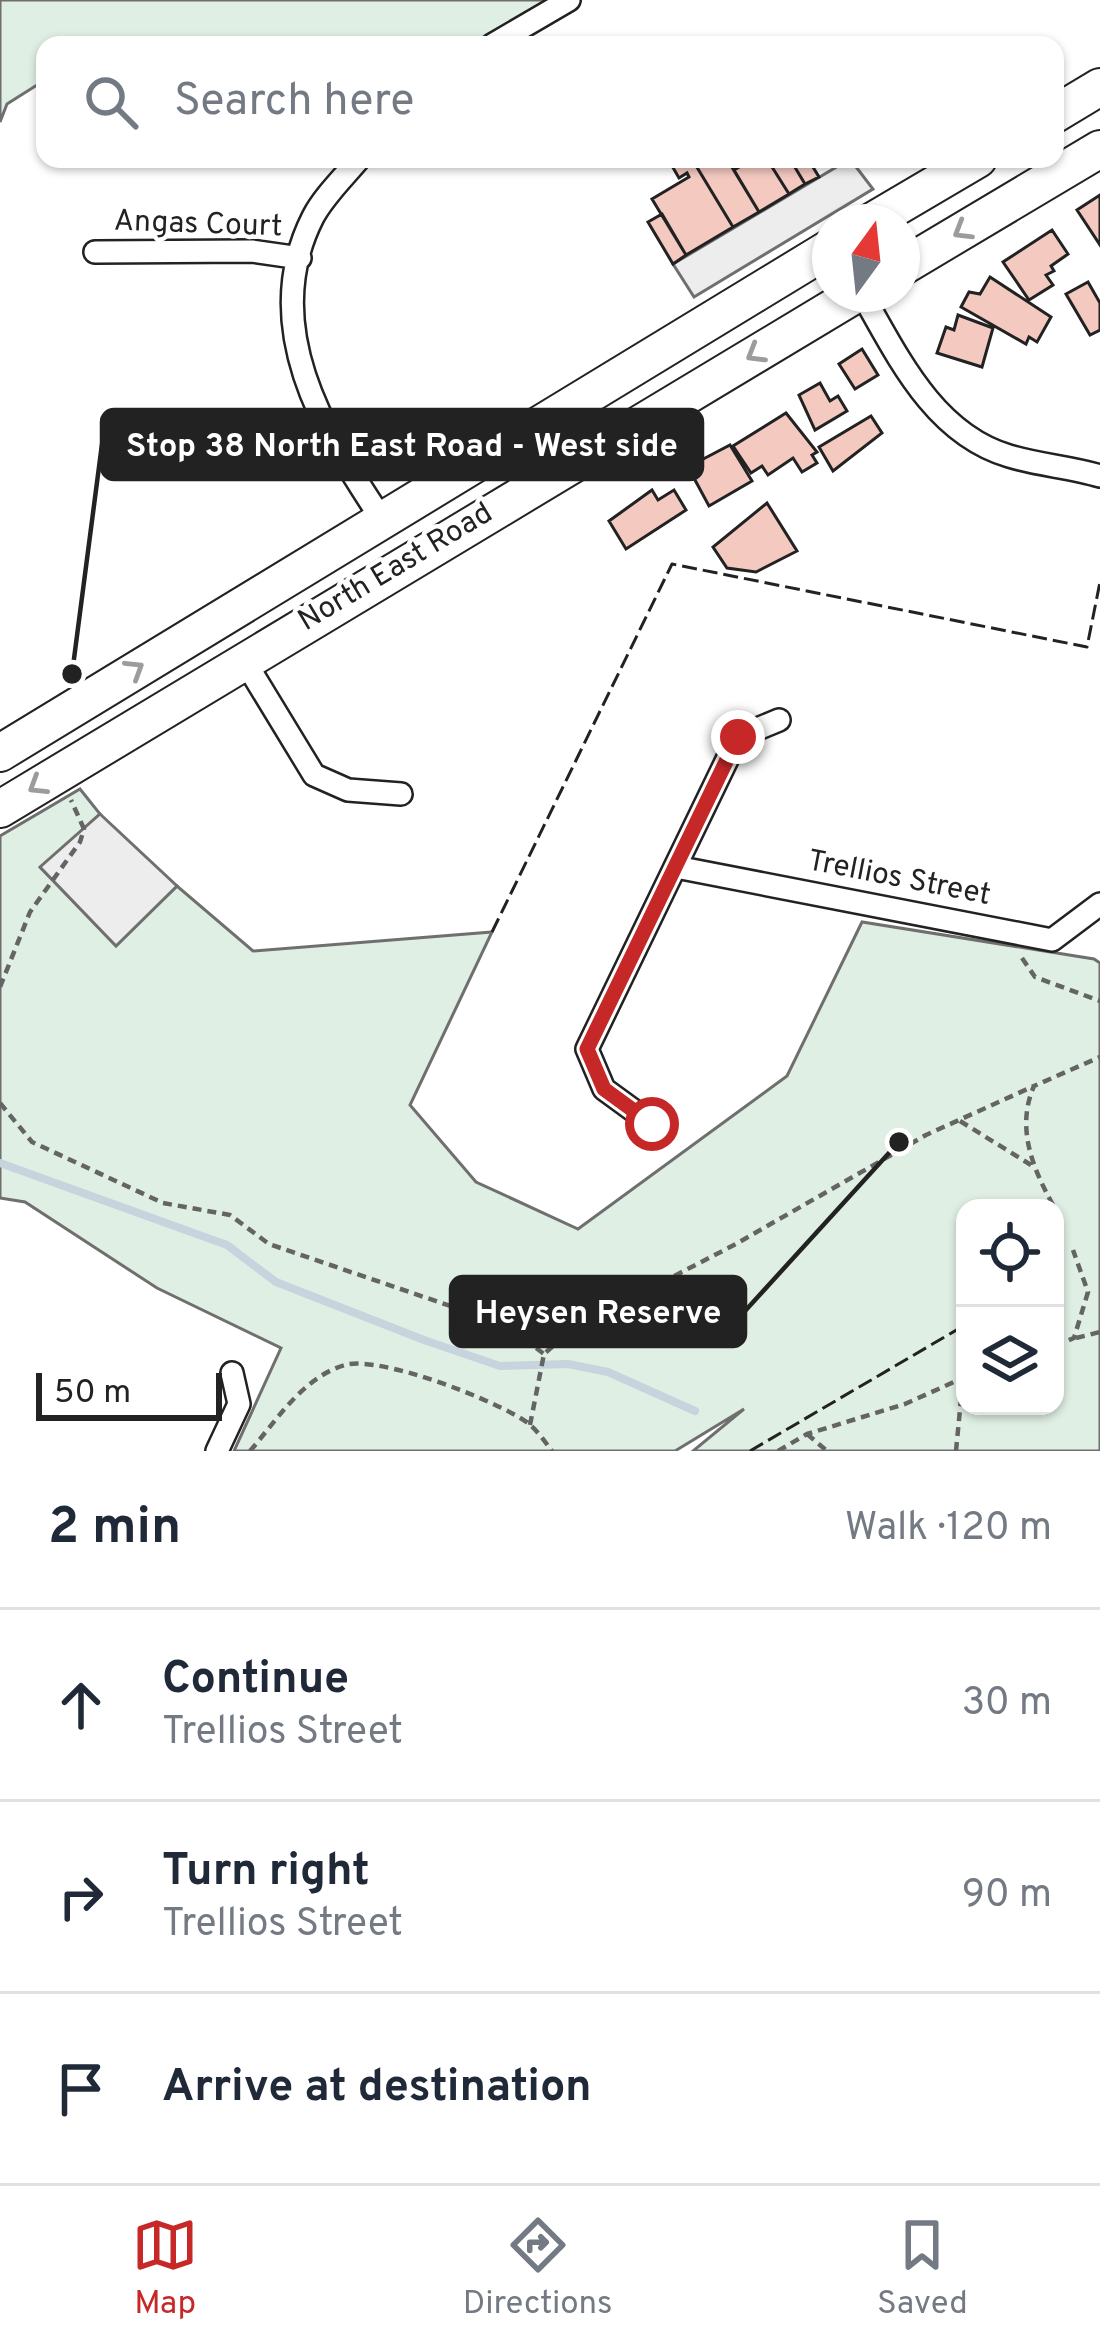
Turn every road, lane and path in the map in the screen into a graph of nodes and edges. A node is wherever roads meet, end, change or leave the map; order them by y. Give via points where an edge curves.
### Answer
1 (569, 0) edge
2 (507, 36) edge
3 (1100, 87) edge
4 (1064, 109) edge
5 (1100, 149) edge
6 (352, 168) edge
7 (963, 168) edge
8 (903, 204) edge
9 (95, 253) dead end
10 (920, 256) edge
11 (300, 258) junction
12 (812, 259) edge
13 (812, 282) edge
14 (771, 283) junction
15 (828, 312) edge
16 (871, 312) edge
17 (1100, 476) edge
18 (382, 518) junction
19 (450, 535) junction
20 (364, 587) junction
21 (244, 660) junction
22 (779, 720) dead end
23 (0, 753) edge
24 (66, 789) dead end
25 (400, 794) dead end
26 (0, 809) edge
27 (676, 867) junction
28 (1100, 904) edge
29 (1009, 931) junction
30 (0, 988) edge
31 (1100, 1001) edge
32 (1100, 1057) edge
33 (1034, 1086) junction
34 (0, 1103) edge
35 (959, 1120) junction
36 (652, 1124) dead end
37 (1031, 1165) junction
38 (1050, 1199) edge
39 (1073, 1250) dead end
40 (1088, 1280) junction
41 (1099, 1289) edge
42 (506, 1325) junction
43 (574, 1328) junction
44 (1100, 1332) edge
45 (1074, 1339) junction
46 (1064, 1343) edge
47 (544, 1354) junction
48 (232, 1373) dead end
49 (956, 1381) edge
50 (960, 1415) edge
51 (530, 1425) junction
52 (807, 1434) junction
53 (217, 1451) edge
54 (250, 1451) edge
55 (552, 1451) edge
56 (778, 1451) edge
57 (827, 1451) edge
58 (956, 1451) edge

1 - 2 street
3 - 4 highway
5 -> 10 highway
6 - 11 street via 314,216
7 - 8 highway
9 - 11 street, Angas Court
11 - 18 street via 295,314 310,399
12 - 14 highway, North East Road
13 - 14 highway
14 - 18 highway, North East Road
15 -> 19 highway, North East Road
16 - 17 street via 961,433 1008,456
18 - 19 highway via 419,534
18 - 20 highway
23 -> 18 highway, North East Road
19 - 20 highway, North East Road
20 - 21 highway, North East Road
21 - 25 street via 314,775 348,790
21 -> 26 highway, North East Road
22 - 27 street via 738,737
24 - 30 path via 84,829 80,842 30,912
27 - 29 street, Trellios Street
27 - 36 street via 587,1049 604,1089
28 - 29 street, Trellios Street via 1052,940
29 - 31 path via 1035,977
32 - 33 path
33 - 35 path
33 - 37 path via 1025,1107
34 - 42 path via 32,1142 164,1203 230,1215 269,1244
35 - 37 path
35 - 43 path
37 - 38 path
39 - 40 path
40 - 41 path
40 - 45 path
42 - 43 path
42 - 47 path
43 - 47 path
44 - 45 path
45 - 46 path
47 - 51 path
48 - 53 street via 239,1405
49 - 52 path
50 - 58 path
51 - 54 path via 392,1368 348,1364 309,1383
51 - 55 path
52 - 56 path
52 - 57 path

